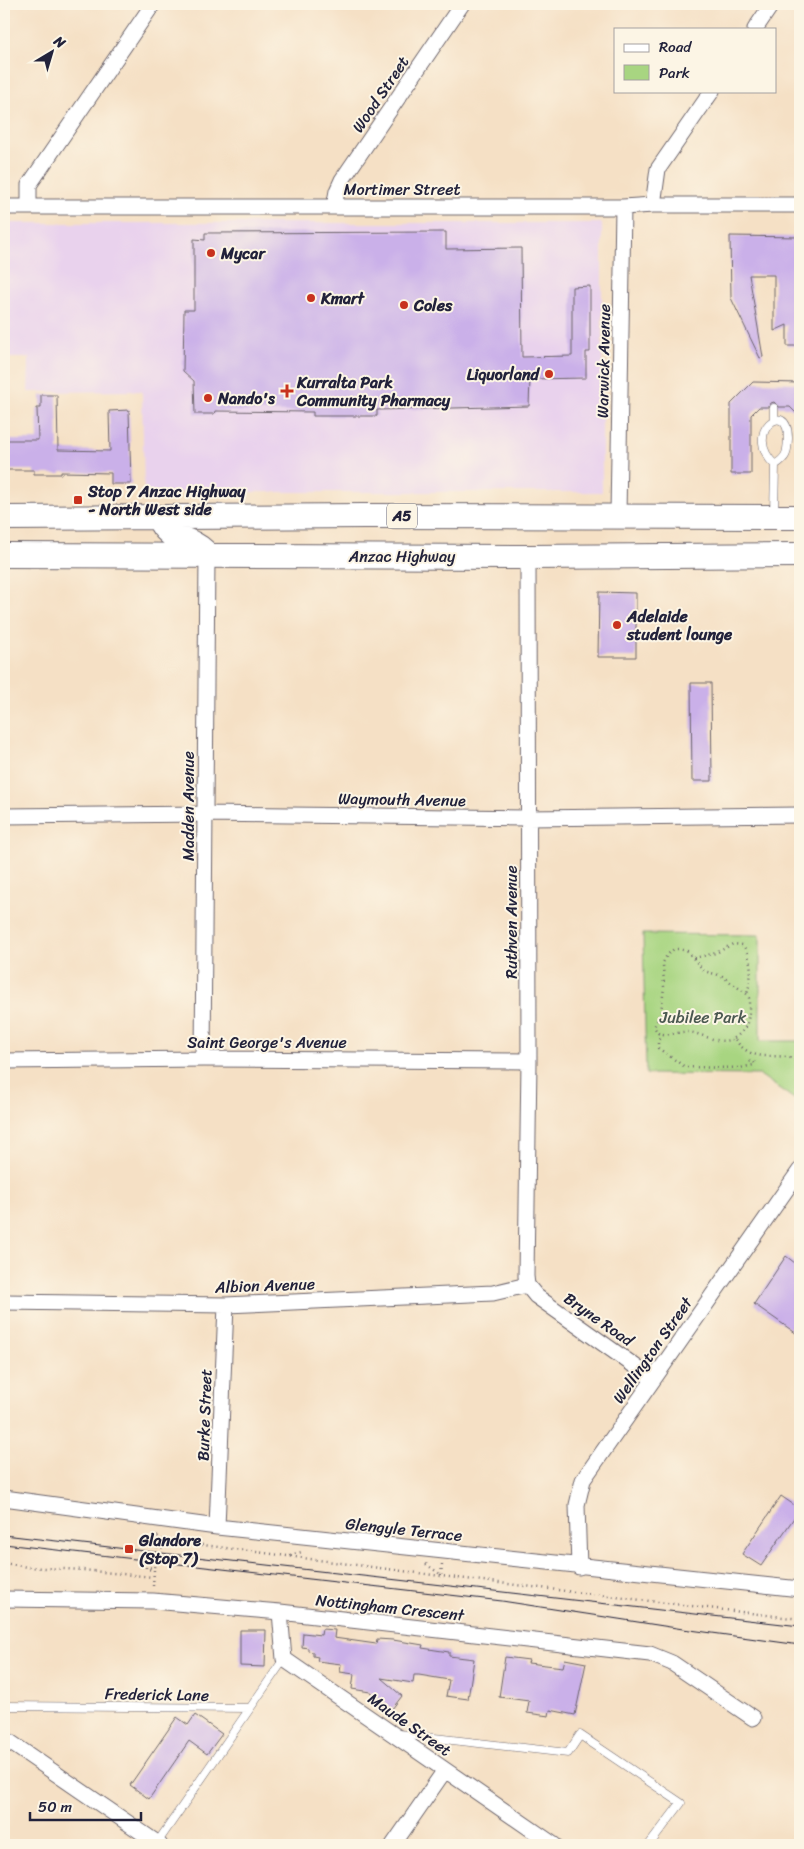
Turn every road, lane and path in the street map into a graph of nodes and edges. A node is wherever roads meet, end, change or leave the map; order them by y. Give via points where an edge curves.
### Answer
1 (153, 4) edge
2 (462, 4) edge
3 (772, 4) edge
4 (756, 28) edge
5 (711, 92) edge
6 (653, 205) junction
7 (800, 205) edge
8 (4, 207) edge
9 (29, 207) junction
10 (334, 207) junction
11 (623, 207) junction
12 (774, 408) dead end
13 (774, 419) junction
14 (775, 465) junction
15 (618, 516) junction
16 (158, 517) junction
17 (715, 517) junction
18 (774, 517) junction
19 (800, 517) edge
20 (4, 518) edge
21 (4, 540) edge
22 (4, 551) edge
23 (717, 554) junction
24 (800, 554) edge
25 (4, 555) edge
26 (208, 555) junction
27 (528, 557) junction
28 (205, 814) junction
29 (800, 815) edge
30 (4, 816) edge
31 (528, 818) junction
32 (694, 958) junction
33 (747, 994) junction
34 (663, 1035) junction
35 (734, 1038) junction
36 (203, 1058) junction
37 (4, 1061) edge
38 (530, 1061) junction
39 (747, 1062) dead end
40 (800, 1062) edge
41 (800, 1170) edge
42 (528, 1285) junction
43 (4, 1302) edge
44 (226, 1305) junction
45 (653, 1378) junction
46 (4, 1498) edge
47 (217, 1527) junction
48 (442, 1550) junction
49 (4, 1563) edge
50 (579, 1567) junction
51 (441, 1576) junction
52 (800, 1589) edge
53 (4, 1599) edge
54 (280, 1612) junction
55 (800, 1619) edge
56 (284, 1659) junction
57 (4, 1706) edge
58 (250, 1708) junction
59 (753, 1718) dead end
60 (392, 1733) junction
61 (4, 1738) edge
62 (445, 1770) junction
63 (158, 1844) edge
64 (393, 1845) edge
65 (554, 1845) edge
66 (648, 1845) edge

1 - 9 street via 29,185
2 - 10 street, Wood Street via 342,180
3 - 4 street
5 - 6 street via 658,169
6 - 7 street, Mortimer Street
6 - 11 street, Mortimer Street
8 - 9 street, Mortimer Street
9 - 10 street, Mortimer Street
10 - 11 street, Mortimer Street
11 - 15 street, Warwick Avenue
12 - 13 lane
13 - 14 lane via 768,424 763,438 764,452
13 - 14 lane via 784,424 788,432 785,458
14 - 18 lane
15 - 16 highway, A5
15 - 17 highway, A5
16 - 20 highway, A5
16 - 26 highway via 162,528 176,538 197,544
17 - 18 highway, A5
17 - 23 highway
18 - 19 highway, A5
21 - 22 highway
23 - 24 highway, Anzac Highway
23 - 27 highway, Anzac Highway
25 - 26 highway, Anzac Highway
26 - 27 highway, Anzac Highway
26 - 28 street, Madden Avenue
27 - 31 street, Ruthven Avenue
28 - 30 street, Waymouth Avenue
28 - 31 street, Waymouth Avenue
28 - 36 street, Madden Avenue
29 - 31 street, Waymouth Avenue
31 - 38 street, Ruthven Avenue
32 - 33 path via 704,971 722,976
32 - 33 path via 733,944 743,945 749,954 752,976
32 - 34 path via 687,951 678,949 670,951 665,959 661,1012 656,1022 656,1030
33 - 35 path via 750,998 748,1021 744,1031
34 - 35 path via 688,1032 724,1041
34 - 39 path via 658,1040 658,1048 685,1067 740,1068 755,1063
35 - 40 path via 754,1054 789,1057
36 - 37 street, Saint George's Avenue
36 - 38 street, Saint George's Avenue
38 - 42 street, Ruthven Avenue
41 - 45 street, Wellington Street
42 - 44 street, Albion Avenue via 493,1293
42 - 45 street, Bryne Road via 536,1296
43 - 44 street, Albion Avenue
44 - 47 street, Burke Street
45 - 50 street, Wellington Street via 583,1480 577,1505
46 - 47 street, Glengyle Terrace
47 - 48 street, Glengyle Terrace
48 - 50 street, Glengyle Terrace
48 - 51 path
49 - 51 path via 153,1578 154,1570 146,1567 154,1568 156,1547 164,1548 164,1545 157,1544 157,1539
50 - 52 street, Glengyle Terrace
51 - 55 path
53 - 54 street, Nottingham Crescent via 153,1601
54 - 56 street
54 - 59 street, Nottingham Crescent via 650,1654 672,1663
56 - 58 lane
56 - 60 street, Maude Street
57 - 58 lane, Frederick Lane
58 - 63 lane
60 - 62 street, Maude Street
60 - 66 lane via 568,1753 580,1735 681,1803
61 - 63 street
62 - 64 street
62 - 65 street, Maude Street

